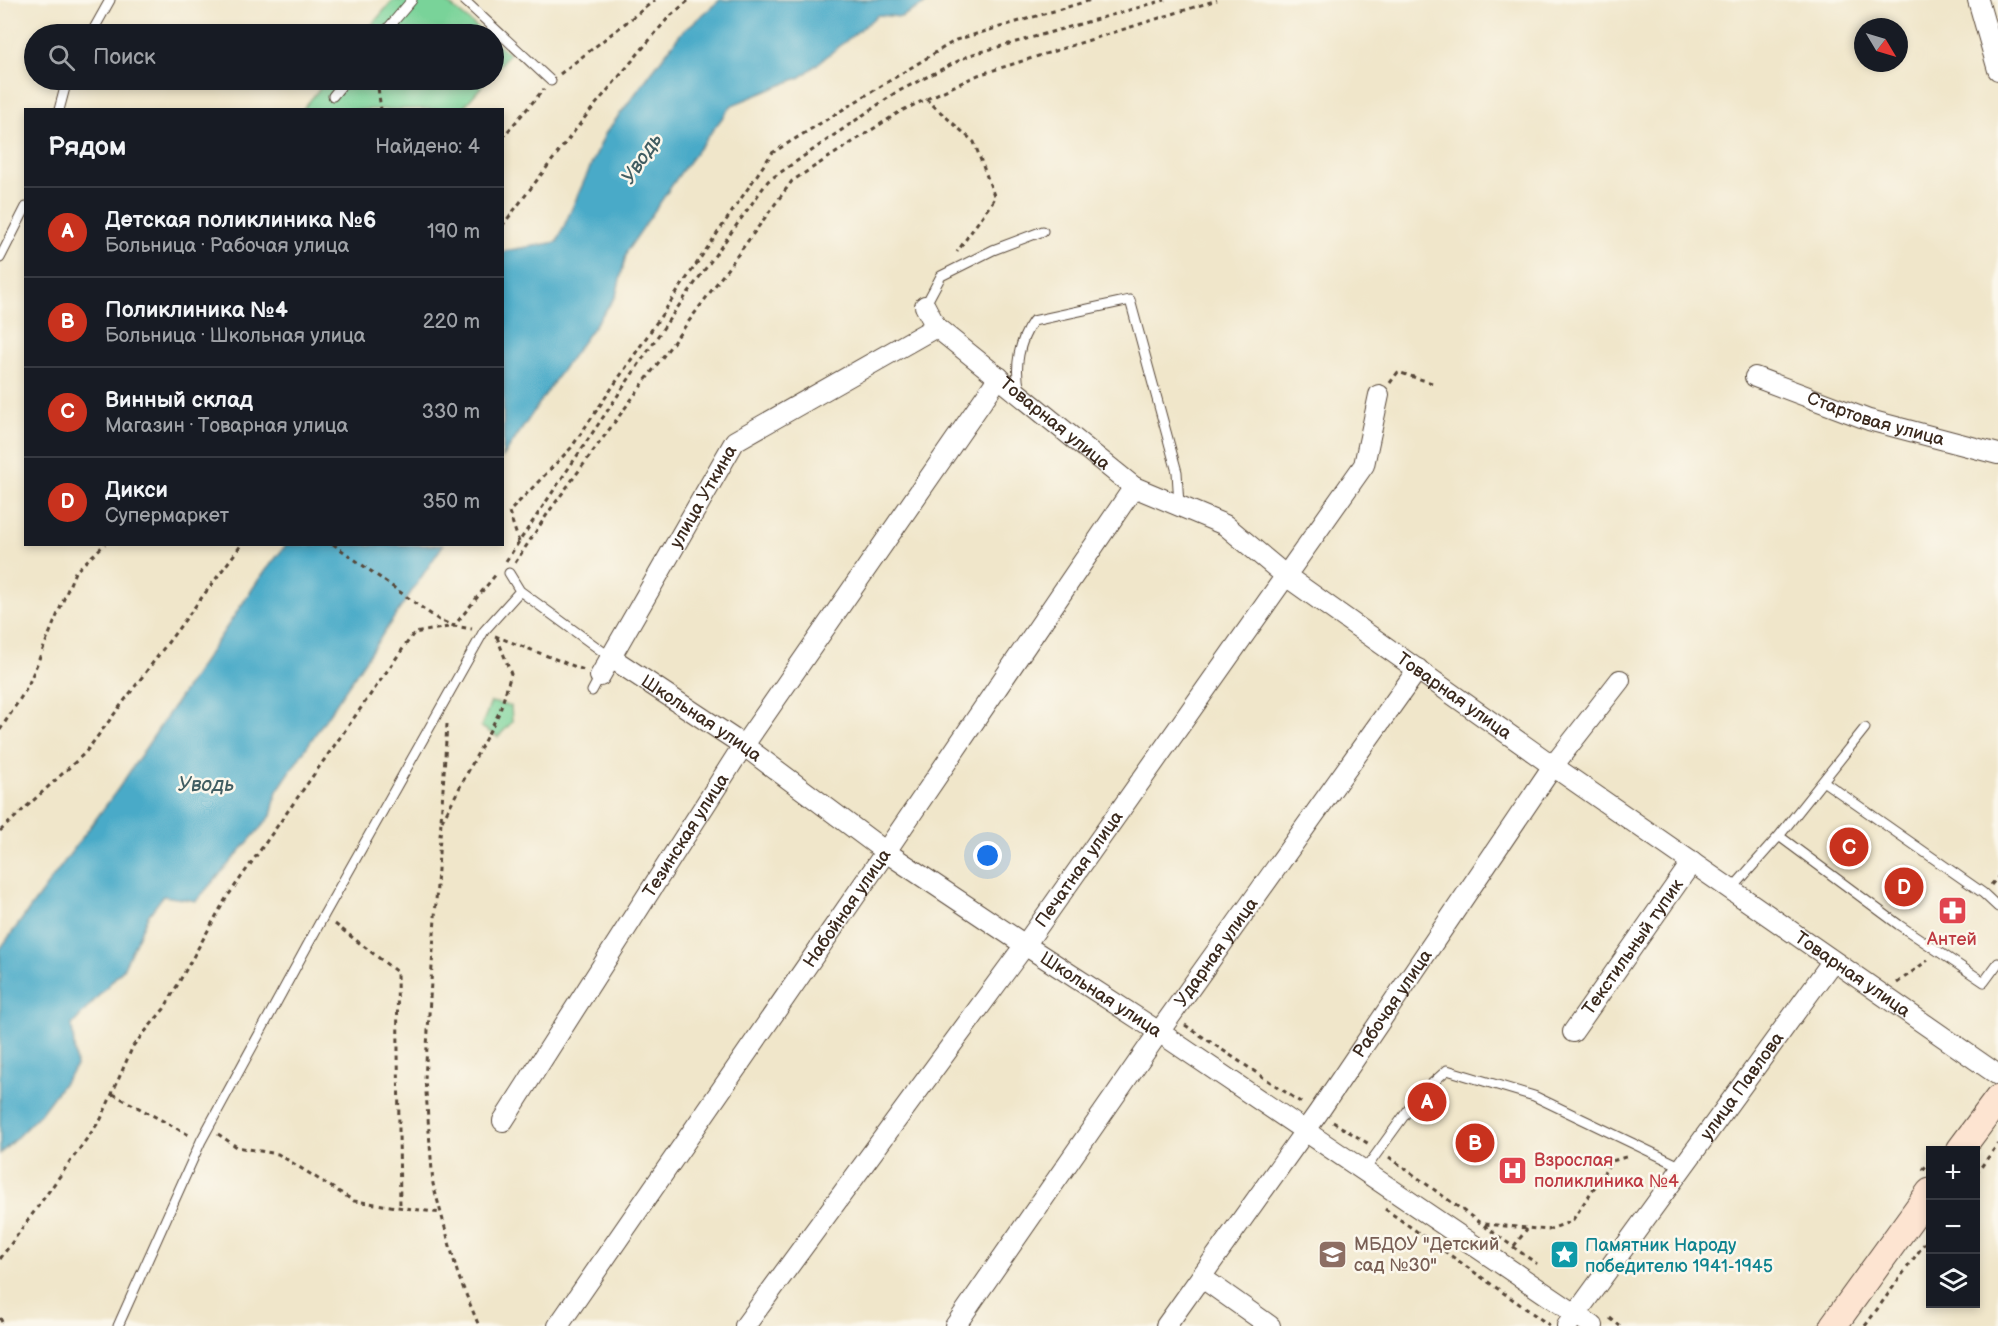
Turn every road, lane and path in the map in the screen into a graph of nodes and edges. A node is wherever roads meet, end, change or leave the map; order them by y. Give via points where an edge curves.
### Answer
1 (110, 0) edge
2 (412, 0) edge
3 (464, 0) edge
4 (655, 0) edge
5 (689, 0) edge
6 (1091, 0) edge
7 (1165, 0) edge
8 (1217, 0) edge
9 (1978, 0) edge
10 (97, 24) edge
11 (392, 24) edge
12 (490, 24) edge
13 (504, 37) edge
14 (1998, 70) edge
15 (551, 81) junction
16 (64, 90) edge
17 (338, 90) edge
18 (379, 90) edge
19 (333, 96) dead end
20 (926, 99) junction
21 (59, 108) edge
22 (381, 108) edge
23 (504, 136) edge
24 (24, 211) edge
25 (504, 223) edge
26 (1043, 231) dead end
27 (0, 258) edge
28 (940, 276) junction
29 (925, 306) joint
30 (936, 327) junction
31 (999, 377) junction
32 (1755, 377) dead end
33 (1432, 383) dead end
34 (1022, 395) junction
35 (1379, 396) joint
36 (1998, 454) edge
37 (1134, 487) junction
38 (1179, 506) junction
39 (519, 543) junction
40 (103, 546) edge
41 (241, 546) edge
42 (336, 546) edge
43 (508, 573) joint
44 (1286, 576) junction
45 (520, 591) junction
46 (454, 626) junction
47 (484, 631) junction
48 (497, 637) junction
49 (610, 657) junction
50 (1418, 669) junction
51 (1620, 680) dead end
52 (596, 684) joint
53 (448, 694) junction
54 (1864, 729) dead end
55 (0, 730) edge
56 (743, 745) junction
57 (1552, 766) junction
58 (1823, 781) junction
59 (441, 823) junction
60 (0, 831) edge
61 (1779, 836) junction
62 (886, 852) junction
63 (1692, 862) junction
64 (1731, 890) junction
65 (1998, 908) edge
66 (324, 915) junction
67 (1025, 945) junction
68 (1940, 952) junction
69 (1832, 962) junction
70 (1998, 963) edge
71 (1880, 994) junction
72 (1171, 1016) junction
73 (1159, 1032) junction
74 (1574, 1032) dead end
75 (1998, 1075) edge
76 (112, 1093) junction
77 (1998, 1099) edge
78 (1318, 1113) junction
79 (503, 1121) dead end
80 (209, 1127) junction
81 (1305, 1131) junction
82 (201, 1141) junction
83 (1998, 1144) edge
84 (1963, 1146) edge
85 (1378, 1149) junction
86 (1648, 1150) junction
87 (1683, 1167) junction
88 (1980, 1169) edge
89 (1364, 1171) junction
90 (1926, 1198) edge
91 (400, 1208) junction
92 (441, 1213) junction
93 (1483, 1224) junction
94 (1528, 1228) junction
95 (1926, 1242) edge
96 (1514, 1246) junction
97 (0, 1258) edge
98 (1540, 1267) dead end
99 (1201, 1277) junction
100 (1576, 1313) edge
101 (0, 1318) edge
102 (4, 1326) edge
103 (118, 1326) edge
104 (479, 1326) edge
105 (558, 1326) edge
106 (745, 1326) edge
107 (955, 1326) edge
108 (1166, 1326) edge
109 (1270, 1326) edge
110 (1593, 1326) edge
111 (1620, 1326) edge
112 (1833, 1326) edge
113 (1865, 1326) edge

1 - 10 lane
2 - 11 lane
3 - 12 lane
4 - 15 path
5 - 25 path via 668,18 593,107
6 - 39 path via 956,40 772,153 571,448 509,512
7 - 39 path via 970,55 895,93 768,181 668,321
8 - 20 path via 978,75
9 - 14 street
13 - 15 lane
15 - 23 path
16 - 21 lane
17 - 19 lane
18 - 22 path
20 - 28 path via 974,142 995,198
20 - 43 path via 792,181
24 - 27 lane
26 - 28 lane
28 - 29 lane
29 - 30 street, Товарная улица
30 - 31 street, Товарная улица
30 - 49 street, улица Уткина via 735,441
31 - 34 street, Товарная улица
31 - 56 street, Тезинская улица
32 - 36 street, Стартовая улица via 1869,420
33 - 35 path via 1398,372
34 - 37 street, Товарная улица
34 - 38 lane via 1017,371 1023,335 1033,321 1130,300 1177,472
35 - 44 street, Печатная улица via 1364,465
37 - 38 street, Товарная улица
37 - 62 street, Набойная улица
38 - 44 street, Товарная улица via 1225,525
39 - 46 path
40 - 55 path via 75,572 27,688
41 - 60 path via 86,753
42 - 46 path via 439,620
43 - 45 lane
44 - 50 street, Товарная улица
44 - 67 street, Печатная улица
45 - 47 lane
45 - 49 lane
46 - 47 path
46 - 76 path via 414,633 225,900 164,1009 133,1046
47 - 48 path
47 - 53 lane
48 - 52 path
48 - 59 path via 511,674 500,711
49 - 52 street, улица Уткина
49 - 56 street, Школьная улица
50 - 57 street, Товарная улица
50 - 72 street, Ударная улица
51 - 57 street, Рабочая улица
53 - 59 path
53 - 66 lane
54 - 58 lane
56 - 62 street, Школьная улица
56 - 79 street, Тезинская улица
57 - 63 street, Товарная улица
57 - 78 street, Рабочая улица
58 - 61 lane
58 - 65 lane via 1983,893
59 - 92 path via 425,1079 433,1184
61 - 64 lane
61 - 68 lane
62 - 67 street, Школьная улица
62 - 105 street, Набойная улица
63 - 64 street, Товарная улица
63 - 74 street, Текстильный тупик
64 - 69 street, Товарная улица
66 - 80 lane
66 - 91 path via 397,972
67 - 73 street, Школьная улица
67 - 106 street, Печатная улица
68 - 70 lane via 1984,982
68 - 71 path
69 - 71 street, Товарная улица
69 - 87 street, улица Павлова
71 - 75 street, Товарная улица
72 - 73 street, Ударная улица
72 - 78 path
73 - 81 street, Школьная улица
73 - 107 street, Ударная улица
76 - 82 path
76 - 97 path via 101,1119
77 - 84 main road
78 - 81 street, Рабочая улица
78 - 85 path
80 - 82 lane
80 - 91 path via 237,1147 278,1155 354,1201
81 - 89 street, Школьная улица
81 - 99 street, Рабочая улица
82 - 103 lane
83 - 88 path
85 - 86 lane via 1419,1095 1448,1070 1534,1096
85 - 89 lane
85 - 93 path
86 - 87 lane
86 - 94 path via 1611,1161 1572,1221 1548,1230
87 - 100 street, улица Павлова
89 - 100 street, Школьная улица
90 - 112 main road
91 - 92 path
92 - 104 path via 458,1275
93 - 94 path
93 - 96 path
94 - 96 path
95 - 113 path
96 - 98 path
99 - 108 street, Рабочая улица
99 - 109 street
100 - 110 street, Школьная улица
100 - 111 path
101 - 102 path

